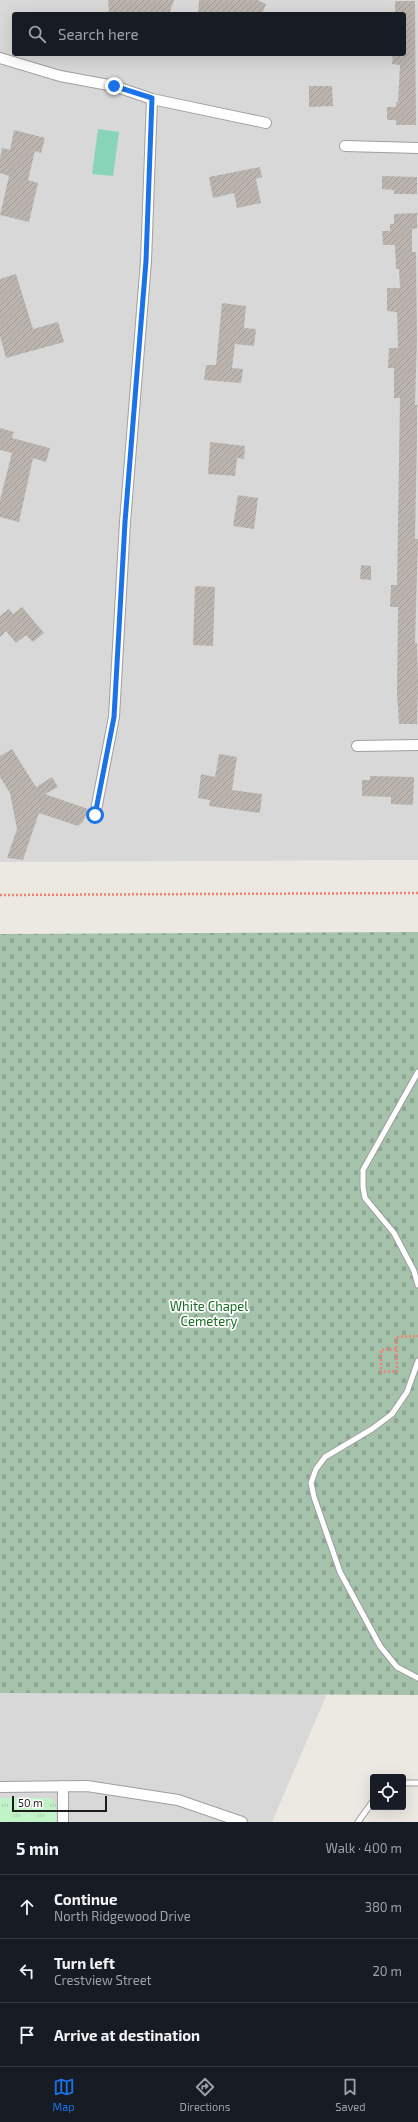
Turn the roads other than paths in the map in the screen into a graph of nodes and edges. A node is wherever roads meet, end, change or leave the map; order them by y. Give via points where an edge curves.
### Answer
1 (0, 58) edge
2 (152, 98) junction
3 (266, 123) dead end
4 (345, 146) dead end
5 (418, 148) edge
6 (418, 744) edge
7 (357, 746) dead end
8 (95, 815) dead end
9 (418, 1072) edge
10 (418, 1285) edge
11 (418, 1361) edge
12 (418, 1678) edge
13 (406, 1783) edge
14 (418, 1783) edge
15 (0, 1786) edge
16 (63, 1786) junction
17 (370, 1805) edge
18 (63, 1822) edge
19 (242, 1822) edge
20 (358, 1822) edge

1 - 2 street via 60,76 114,86
2 - 3 street
2 - 8 street via 146,261 125,522 114,717
4 - 5 street
6 - 7 street
9 - 10 lane via 363,1170 363,1186 365,1198 394,1233 414,1271
11 - 12 lane via 407,1392 392,1414 325,1457 316,1469 311,1483 340,1572 380,1646 397,1667
13 - 14 lane
15 - 16 street
16 - 18 street
16 - 19 street via 87,1786 178,1800
17 - 20 lane

